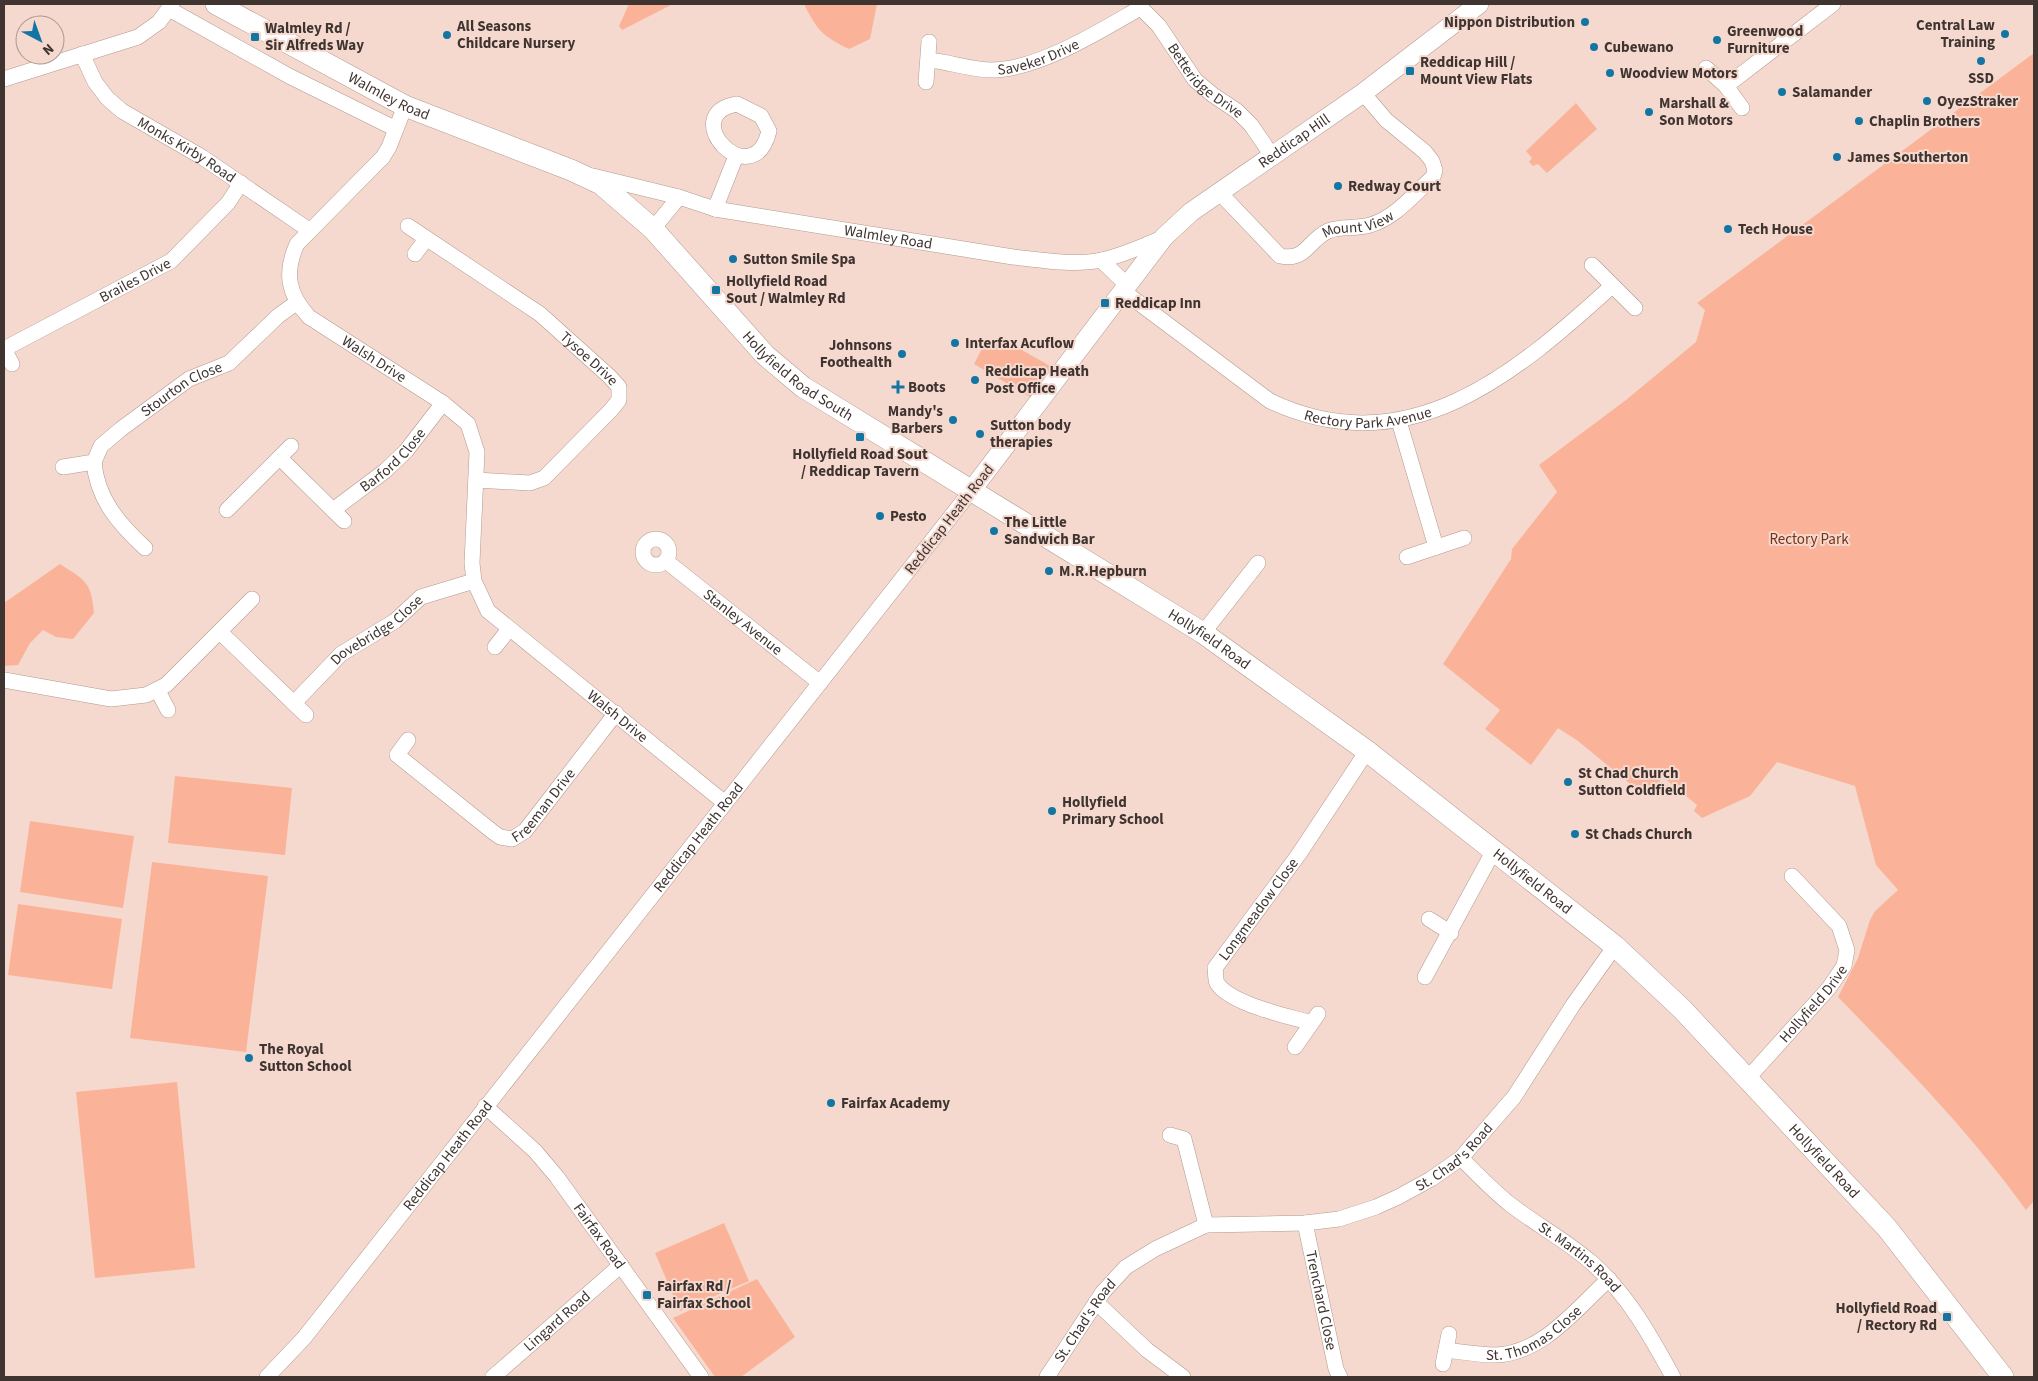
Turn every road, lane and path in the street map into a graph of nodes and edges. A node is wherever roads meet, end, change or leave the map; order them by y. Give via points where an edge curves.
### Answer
1 (216, 4) edge
2 (1479, 4) edge
3 (1833, 4) edge
4 (171, 6) edge
5 (1139, 6) edge
6 (929, 42) dead end
7 (82, 54) junction
8 (929, 60) junction
9 (1706, 68) dead end
10 (4, 79) edge
11 (926, 82) dead end
12 (1726, 86) junction
13 (1363, 93) junction
14 (405, 106) junction
15 (1742, 108) dead end
16 (396, 129) junction
17 (736, 156) dead end
18 (1273, 157) junction
19 (571, 170) junction
20 (241, 183) junction
21 (1219, 192) junction
22 (680, 197) junction
23 (714, 209) junction
24 (408, 226) dead end
25 (653, 229) junction
26 (309, 230) junction
27 (1164, 237) junction
28 (426, 239) junction
29 (415, 254) dead end
30 (1101, 260) junction
31 (1592, 265) dead end
32 (1612, 286) junction
33 (1125, 288) junction
34 (296, 303) junction
35 (1635, 308) dead end
36 (4, 349) edge
37 (12, 364) dead end
38 (443, 403) junction
39 (1399, 421) junction
40 (291, 446) dead end
41 (280, 458) junction
42 (94, 462) junction
43 (63, 467) dead end
44 (476, 480) junction
45 (971, 491) junction
46 (227, 510) dead end
47 (333, 510) junction
48 (344, 521) dead end
49 (1464, 538) dead end
50 (1436, 547) junction
51 (145, 548) dead end
52 (1407, 557) dead end
53 (666, 561) dead end
54 (1258, 563) dead end
55 (474, 581) junction
56 (252, 599) dead end
57 (509, 629) junction
58 (220, 632) junction
59 (1203, 632) junction
60 (495, 647) dead end
61 (4, 680) edge
62 (820, 682) junction
63 (158, 691) junction
64 (294, 703) junction
65 (168, 710) dead end
66 (616, 713) junction
67 (306, 715) dead end
68 (408, 740) dead end
69 (1368, 751) junction
70 (726, 803) junction
71 (1494, 850) junction
72 (1792, 876) dead end
73 (1428, 919) dead end
74 (1451, 932) junction
75 (1615, 946) junction
76 (1425, 977) dead end
77 (1295, 1047) dead end
78 (1748, 1078) junction
79 (485, 1106) junction
80 (1170, 1135) dead end
81 (1462, 1158) junction
82 (1306, 1222) junction
83 (1206, 1225) junction
84 (621, 1265) junction
85 (1608, 1279) junction
86 (1096, 1302) junction
87 (1449, 1334) dead end
88 (1176, 1376) edge
89 (267, 1377) edge
90 (492, 1377) edge
91 (700, 1377) edge
92 (1047, 1377) edge
93 (1340, 1377) edge
94 (1673, 1377) edge
95 (2003, 1377) edge

1 - 14 main road, Walmley Road
2 - 13 street, Reddicap Hill
3 - 12 street
4 - 7 street via 159,22 138,37
4 - 16 street, Walmley Road via 289,76
5 - 8 street, Saveker Drive via 1076,44 1009,68 990,70
5 - 18 street, Betteridge Drive via 1159,26 1195,80 1244,118
6 - 8 street
7 - 10 street
7 - 20 street, Monks Kirby Road via 95,82 122,111
8 - 11 street
9 - 12 street
12 - 15 street
13 - 18 street, Reddicap Hill
13 - 21 street, Mount View via 1386,120 1424,152 1435,170 1433,177 1394,214 1368,226 1330,230 1299,256 1292,258 1280,256
14 - 16 street
14 - 19 main road, Walmley Road
16 - 26 street via 383,157
17 - 23 street
18 - 21 street, Reddicap Hill
19 - 22 street, Walmley Road
19 - 25 main road, Walmley Road via 601,184
20 - 26 street, Monks Kirby Road
20 - 36 street, Brailes Drive via 228,203 171,261
21 - 27 street, Reddicap Hill via 1190,212
22 - 23 street, Walmley Road
22 - 25 street
23 - 30 street, Walmley Road via 1013,257 1056,261
24 - 28 street, Tysoe Drive
25 - 45 main road, Hollyfield Road South via 764,355 783,372 858,423
26 - 34 street via 297,244 290,264 290,283
27 - 30 street, Walmley Road
27 - 33 street, Reddicap Hill
28 - 29 street
28 - 44 street, Tysoe Drive via 540,314 619,387 619,400 611,410 544,478 530,483
30 - 33 street, Rectory Park Avenue
31 - 32 street
32 - 35 street
32 - 39 street, Rectory Park Avenue via 1570,325 1504,376 1438,409
33 - 39 street, Rectory Park Avenue via 1270,401 1316,418 1357,422
33 - 45 street, Reddicap Heath Road
34 - 38 street, Walsh Drive via 309,317
34 - 42 street, Stourton Close via 278,316 229,364 190,379 120,429 101,446
36 - 37 street, Brailes Drive
38 - 44 street, Walsh Drive via 468,424 474,436
38 - 47 street, Barford Close via 385,471
39 - 50 street
40 - 41 street
41 - 46 street
41 - 47 street
42 - 43 street
42 - 51 street via 97,483 112,514 138,532
44 - 55 street, Walsh Drive
45 - 59 main road, Hollyfield Road
45 - 62 street, Reddicap Heath Road
47 - 48 street
49 - 50 street
50 - 52 street
53 - 62 street, Stanley Avenue
54 - 59 street
55 - 57 street, Walsh Drive via 488,611
55 - 64 street, Dovebridge Close via 421,597 396,621 341,654
56 - 58 street
57 - 60 street
57 - 66 street, Walsh Drive
58 - 63 street
58 - 64 street
59 - 69 main road, Hollyfield Road
61 - 63 street via 29,676 111,699
62 - 70 street, Reddicap Heath Road
63 - 65 street
64 - 67 street
66 - 68 street, Freeman Drive via 525,832 512,839 493,832 397,755
66 - 70 street, Walsh Drive
69 - 71 main road, Hollyfield Road
69 - 77 street, Longmeadow Close via 1299,854 1215,968 1216,982 1244,1002 1315,1019
70 - 79 street, Reddicap Heath Road
71 - 74 street
71 - 75 main road, Hollyfield Road
72 - 78 street, Hollyfield Drive via 1839,926 1847,950 1844,966 1823,996
73 - 74 street
74 - 76 street
75 - 78 main road, Hollyfield Road
75 - 81 street, St. Chad's Road via 1514,1096
78 - 95 main road, Hollyfield Road via 1887,1228
79 - 84 street, Fairfax Road via 557,1177
79 - 89 street, Reddicap Heath Road via 304,1338
80 - 83 street via 1184,1140
81 - 82 street, St. Chad's Road via 1431,1179 1376,1207 1339,1219
81 - 85 street, St. Martins Road via 1510,1205 1573,1247
82 - 83 street, St. Chad's Road
82 - 93 street, Trenchard Close
83 - 86 street, St. Chad's Road via 1126,1267
84 - 90 street, Lingard Road
84 - 91 street, Fairfax Road
85 - 87 street, St. Thomas Close via 1549,1335 1524,1349 1495,1355 1444,1357
85 - 94 street, St. Martins Road via 1648,1329
86 - 88 street
86 - 92 street, St. Chad's Road

